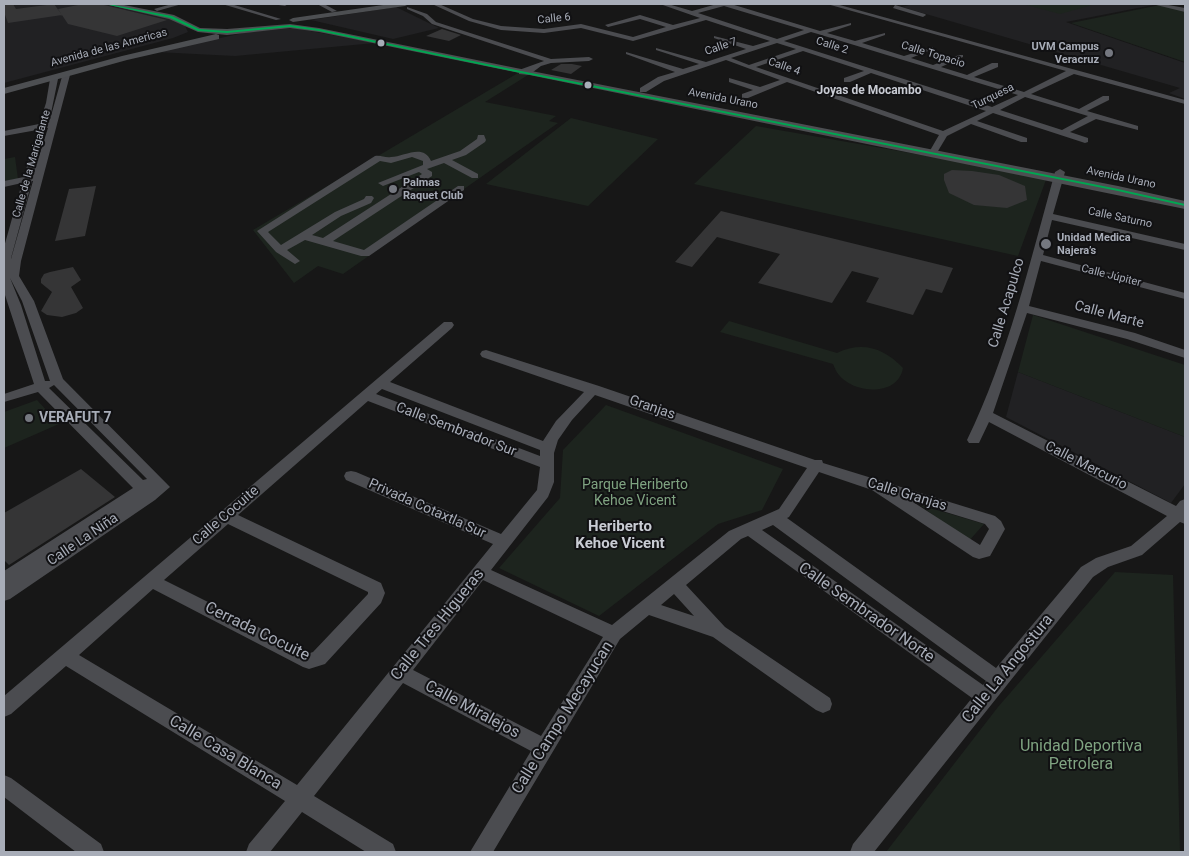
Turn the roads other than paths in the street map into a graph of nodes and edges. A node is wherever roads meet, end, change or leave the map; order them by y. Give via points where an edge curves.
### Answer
1 (109, 4) edge
2 (135, 4) edge
3 (179, 4) edge
4 (225, 4) edge
5 (276, 4) edge
6 (285, 4) edge
7 (320, 4) edge
8 (435, 4) edge
9 (724, 4) edge
10 (830, 4) edge
11 (905, 4) edge
12 (1159, 4) edge
13 (385, 5) edge
14 (403, 5) edge
15 (670, 5) edge
16 (157, 9) junction
17 (1185, 10) edge
18 (334, 11) junction
19 (660, 12) dead end
20 (692, 13) junction
21 (706, 18) junction
22 (283, 20) junction
23 (313, 21) junction
24 (236, 22) dead end
25 (900, 23) junction
26 (849, 24) dead end
27 (608, 25) dead end
28 (856, 26) dead end
29 (191, 27) junction
30 (256, 28) junction
31 (672, 28) junction
32 (810, 30) junction
33 (227, 32) junction
34 (820, 33) junction
35 (884, 34) dead end
36 (828, 35) junction
37 (642, 36) junction
38 (716, 37) dead end
39 (194, 40) junction
40 (777, 40) junction
41 (177, 42) junction
42 (856, 44) junction
43 (674, 47) dead end
44 (751, 48) junction
45 (930, 48) dead end
46 (658, 49) dead end
47 (803, 49) junction
48 (628, 54) dead end
49 (818, 54) junction
50 (961, 56) dead end
51 (1021, 56) junction
52 (905, 58) junction
53 (589, 59) dead end
54 (802, 59) dead end
55 (730, 60) dead end
56 (550, 61) junction
57 (1006, 63) dead end
58 (1045, 63) junction
59 (706, 64) junction
60 (995, 65) dead end
61 (750, 67) junction
62 (934, 67) junction
63 (531, 70) junction
64 (1031, 70) dead end
65 (871, 71) junction
66 (1073, 71) junction
67 (683, 72) junction
68 (66, 75) junction
69 (968, 77) junction
70 (54, 79) junction
71 (732, 80) dead end
72 (786, 80) junction
73 (847, 80) dead end
74 (591, 83) junction
75 (4, 86) edge
76 (643, 90) junction
77 (760, 90) junction
78 (4, 91) edge
79 (1025, 94) junction
80 (744, 96) dead end
81 (1106, 98) dead end
82 (55, 102) junction
83 (1185, 102) edge
84 (994, 110) junction
85 (1089, 114) junction
86 (970, 121) junction
87 (48, 127) junction
88 (1135, 128) dead end
89 (1060, 132) junction
90 (4, 133) edge
91 (944, 134) junction
92 (4, 137) edge
93 (481, 137) dead end
94 (1024, 140) dead end
95 (1085, 140) dead end
96 (934, 150) junction
97 (431, 164) junction
98 (1060, 175) junction
99 (475, 176) dead end
100 (33, 180) junction
101 (383, 183) dead end
102 (4, 184) edge
103 (4, 188) edge
104 (461, 188) dead end
105 (1185, 197) edge
106 (369, 198) dead end
107 (1185, 205) edge
108 (1049, 216) junction
109 (304, 236) junction
110 (325, 242) junction
111 (1185, 247) edge
112 (280, 250) junction
113 (1037, 257) junction
114 (9, 260) edge
115 (294, 262) dead end
116 (4, 279) edge
117 (1185, 296) edge
118 (21, 303) junction
119 (1023, 308) junction
120 (448, 325) dead end
121 (486, 354) dead end
122 (1185, 354) edge
123 (55, 377) junction
124 (39, 383) junction
125 (380, 383) junction
126 (4, 389) edge
127 (594, 389) junction
128 (365, 395) junction
129 (4, 398) edge
130 (986, 415) junction
131 (974, 440) dead end
132 (548, 448) junction
133 (817, 464) junction
134 (548, 465) junction
135 (351, 476) dead end
136 (877, 486) junction
137 (153, 488) junction
138 (1183, 512) edge
139 (226, 516) junction
140 (775, 518) junction
141 (748, 528) junction
142 (503, 542) junction
143 (481, 572) junction
144 (4, 579) edge
145 (152, 580) junction
146 (675, 584) junction
147 (4, 594) edge
148 (880, 595) junction
149 (648, 608) junction
150 (862, 610) junction
151 (719, 632) junction
152 (614, 634) junction
153 (64, 655) junction
154 (400, 672) junction
155 (998, 680) junction
156 (985, 697) junction
157 (824, 704) dead end
158 (4, 708) edge
159 (544, 748) junction
160 (4, 785) edge
161 (299, 798) junction
162 (93, 852) edge
163 (257, 852) edge
164 (385, 852) edge
165 (481, 852) edge
166 (861, 852) edge

1 - 29 main road via 172,17
2 - 16 main road
3 - 16 street
4 - 22 street
5 - 6 street
7 - 18 street
8 - 37 street, Calle 6 via 471,20 501,28 544,32 581,26 633,39
9 - 20 street
9 - 32 street, Calle Topacio
10 - 25 street
11 - 25 street via 895,7 923,15
12 - 17 street
13 - 14 main road
13 - 18 main road
13 - 23 main road
14 - 56 street via 434,23
15 - 19 street
15 - 20 street, Calle 2
16 - 29 main road via 198,19
18 - 22 main road
20 - 21 street, Calle 2
21 - 31 street, Calle 6
21 - 40 street, Calle 2
22 - 23 main road, Avenida Urano
22 - 24 main road
22 - 30 main road
22 - 33 main road, Avenida de las Americas
23 - 63 main road, Avenida Urano
25 - 51 street
26 - 34 street
27 - 31 street via 640,17
28 - 36 street
29 - 33 main road
29 - 41 main road via 192,33
30 - 33 main road
30 - 39 main road, Avenida de las Americas
30 - 63 main road, Avenida Urano via 304,27
31 - 37 street, Calle 6
32 - 34 street, Calle Topacio
32 - 40 street, Calle 7
33 - 39 main road, Avenida de las Americas
34 - 36 street, Calle Topacio
35 - 42 street
36 - 42 street, Calle Topacio
37 - 43 street
38 - 44 street
39 - 41 main road, Avenida de las Americas
39 - 68 main road, Avenida de las Americas
40 - 44 street, Calle 7
40 - 47 street, Calle 2
41 - 75 main road, Avenida de las Americas
42 - 52 street, Calle Topacio
44 - 59 street, Calle 7
45 - 52 street
46 - 59 street
47 - 49 street, Calle 2
47 - 61 street
48 - 67 street
49 - 54 street
49 - 65 street, Calle 2
50 - 62 street
51 - 57 street
51 - 58 street
52 - 62 street, Calle Topacio
53 - 56 street
55 - 61 street, Calle 4
56 - 63 street
58 - 64 street
58 - 66 street
59 - 67 street, Calle 7
60 - 69 street
61 - 72 street, Calle 4
62 - 69 street, Calle Topacio
63 - 74 main road, Avenida Urano
65 - 73 street
65 - 84 street, Calle 2
66 - 79 street, Turquesa
66 - 83 street
67 - 76 street, Calle 7 via 653,82
68 - 70 main road, Avenida de las Americas
68 - 82 street, Calle de la Marigalante
69 - 79 street, Calle Topacio
70 - 78 main road, Avenida de las Americas
70 - 82 street, Calle de la Marigalante
71 - 77 street
72 - 77 street
72 - 91 street, Calle 4
74 - 76 main road, Avenida Urano
74 - 96 main road, Avenida Urano
76 - 96 main road, Avenida Urano
77 - 80 street
79 - 84 street, Turquesa
79 - 85 street, Calle Topacio
81 - 85 street
82 - 87 street, Calle de la Marigalante
84 - 86 street, Turquesa
84 - 89 street, Calle 2
85 - 88 street, Calle Topacio
85 - 89 street
86 - 91 street, Turquesa
86 - 94 street
87 - 90 street
87 - 92 street
87 - 100 street, Calle de la Marigalante
89 - 95 street, Calle 2
91 - 96 street
93 - 97 street via 471,152
96 - 98 main road, Avenida Urano
97 - 99 street
97 - 101 street
97 - 110 street via 428,174
97 - 112 street via 424,158 409,154 390,160 378,158 263,229
98 - 105 main road, Avenida Urano
98 - 107 main road, Avenida Urano
98 - 108 street, Calle Acapulco
100 - 102 street
100 - 103 street
100 - 114 street, Calle de la Marigalante
104 - 110 street via 368,252 362,254
106 - 109 street
108 - 111 street, Calle Saturno
108 - 113 street, Calle Acapulco
109 - 110 street
109 - 112 street
112 - 115 street
113 - 117 street, Calle Júpiter
113 - 119 street, Calle Acapulco
114 - 116 street, Calle de la Marigalante
114 - 118 street, Calle de la Marigalante
116 - 118 street, Calle de la Marigalante
118 - 123 street, Calle de la Marigalante
118 - 124 street, Calle de la Marigalante
119 - 122 street, Calle Marte
119 - 130 street, Calle Acapulco
120 - 125 street, Calle Cocuite
121 - 127 street, Granjas
123 - 124 street
123 - 137 street, Calle de la Marigalante
124 - 126 street
124 - 129 street
124 - 137 street, Calle de la Marigalante
125 - 128 street, Calle Cocuite
125 - 132 street, Calle Sembrador Sur
127 - 132 street via 555,433
127 - 133 street, Granjas
128 - 134 street, Calle Sembrador Sur
128 - 139 street, Calle Cocuite
130 - 131 street, Calle Acapulco
130 - 138 street, Calle Mercurio
132 - 134 street, Calle Tres Higueras
133 - 136 street, Calle Granjas
133 - 140 street, Calle Campo Mecayucan via 788,508
134 - 142 street, Calle Tres Higueras via 546,488
135 - 142 street, Privada Cotaxtla Sur
136 - 136 street, Calle Granjas via 979,553 984,552 997,529 990,520
137 - 144 street, Calle La Niña
137 - 147 street, Calle La Niña
138 - 155 street, Calle La Angostura via 1133,552 1092,567
139 - 145 street, Calle Cocuite
139 - 145 street, Cerrada Cocuite via 375,588 375,598 318,658 309,660
140 - 141 street, Calle Campo Mecayucan
140 - 148 street, Calle Sembrador Norte
141 - 146 street, Calle Campo Mecayucan via 734,534
141 - 150 street, Calle Sembrador Norte
142 - 143 street, Calle Tres Higueras
143 - 152 street
143 - 154 street, Calle Tres Higueras
145 - 153 street, Calle Cocuite
146 - 149 street, Calle Campo Mecayucan
146 - 151 street
148 - 150 street
148 - 155 street, Calle Sembrador Norte
149 - 151 street
149 - 152 street, Calle Campo Mecayucan
150 - 156 street, Calle Sembrador Norte
151 - 157 street
152 - 159 street, Calle Campo Mecayucan
153 - 158 street, Calle Cocuite
153 - 161 street, Calle Casa Blanca
154 - 159 street, Calle Miralejos
154 - 161 street, Calle Tres Higueras
155 - 156 street, Calle La Angostura
156 - 166 street, Calle La Angostura
159 - 165 street, Calle Campo Mecayucan
160 - 162 street
161 - 163 street, Calle Tres Higueras
161 - 164 street, Calle Casa Blanca

